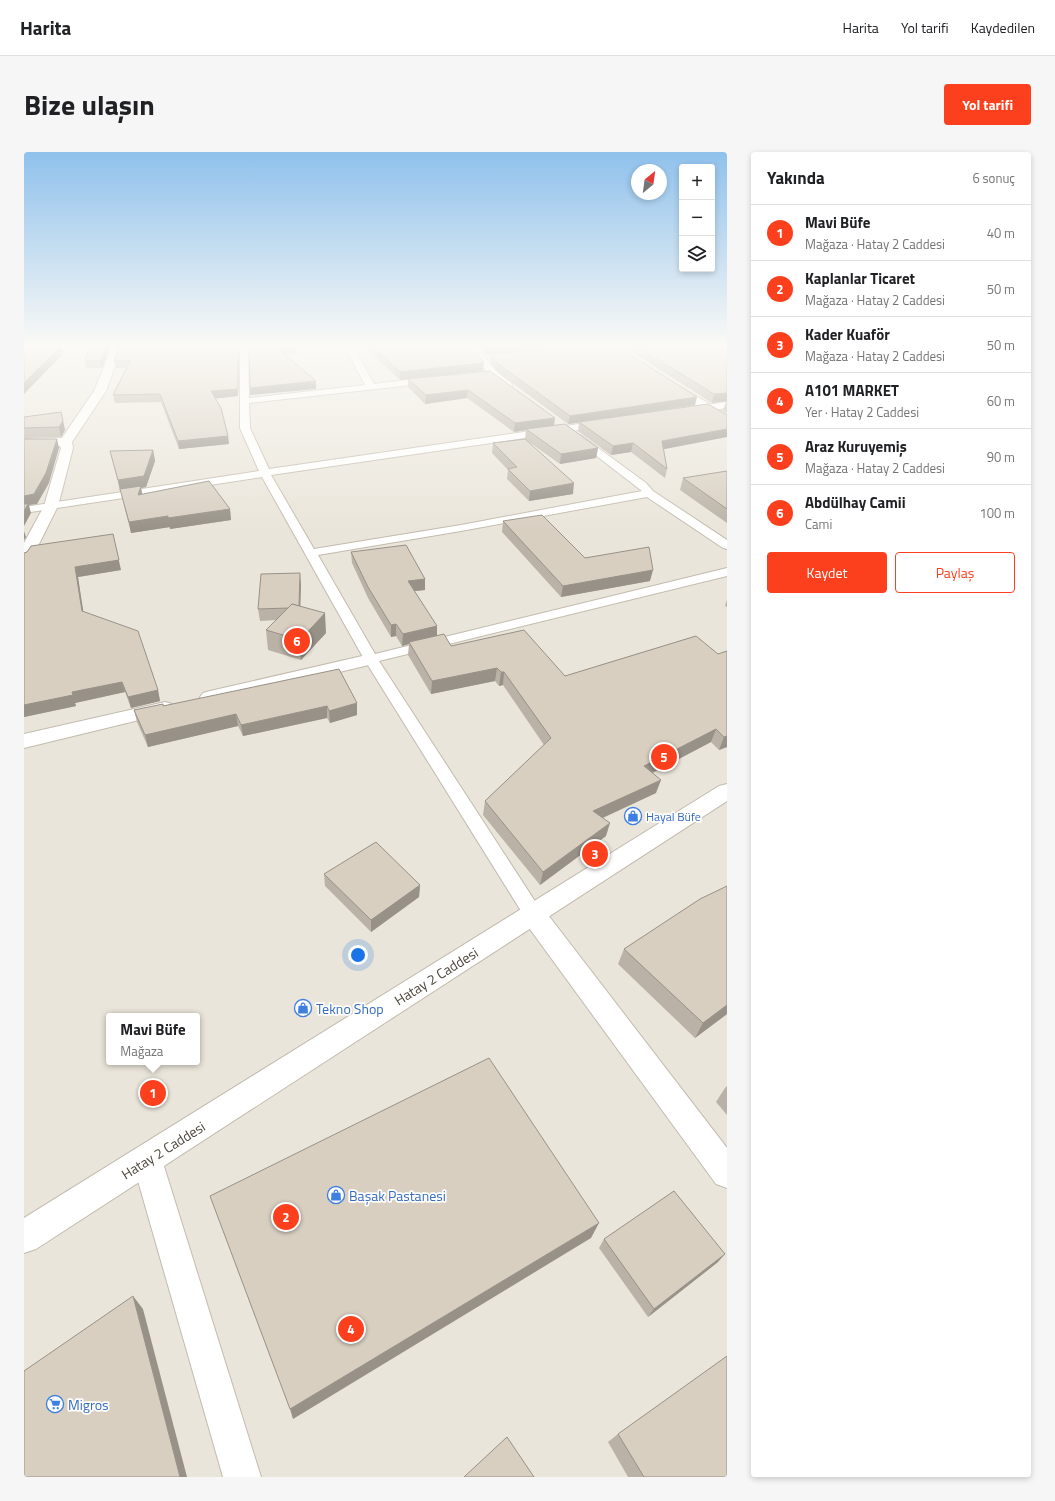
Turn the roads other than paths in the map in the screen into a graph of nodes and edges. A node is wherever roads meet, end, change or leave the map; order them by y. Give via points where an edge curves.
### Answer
1 (89, 407) edge
2 (244, 407) edge
3 (716, 407) edge
4 (709, 408) junction
5 (685, 411) edge
6 (554, 419) edge
7 (727, 419) edge
8 (606, 423) edge
9 (567, 428) junction
10 (66, 442) junction
11 (24, 443) edge
12 (265, 473) junction
13 (649, 493) junction
14 (51, 506) junction
15 (24, 510) edge
16 (727, 545) edge
17 (311, 553) junction
18 (24, 558) edge
19 (727, 572) edge
20 (371, 659) junction
21 (24, 741) edge
22 (727, 791) edge
23 (533, 914) junction
24 (147, 1160) junction
25 (727, 1173) edge
26 (25, 1232) edge
27 (242, 1477) edge

1 - 10 street
2 - 12 lane via 245,428
3 - 4 lane
4 - 5 lane
4 - 7 street
6 - 9 lane
8 - 9 lane
9 - 12 lane
9 - 13 lane
10 - 11 street
10 - 14 street via 67,448
12 - 14 lane
12 - 17 lane
13 - 16 lane
13 - 17 lane
14 - 15 lane
14 - 18 street
17 - 20 lane
19 - 20 lane
20 - 21 street
20 - 23 lane
22 - 23 street, Hatay 2 Caddesi
23 - 24 street, Hatay 2 Caddesi
23 - 25 street
24 - 26 street, Hatay 2 Caddesi
24 - 27 street

